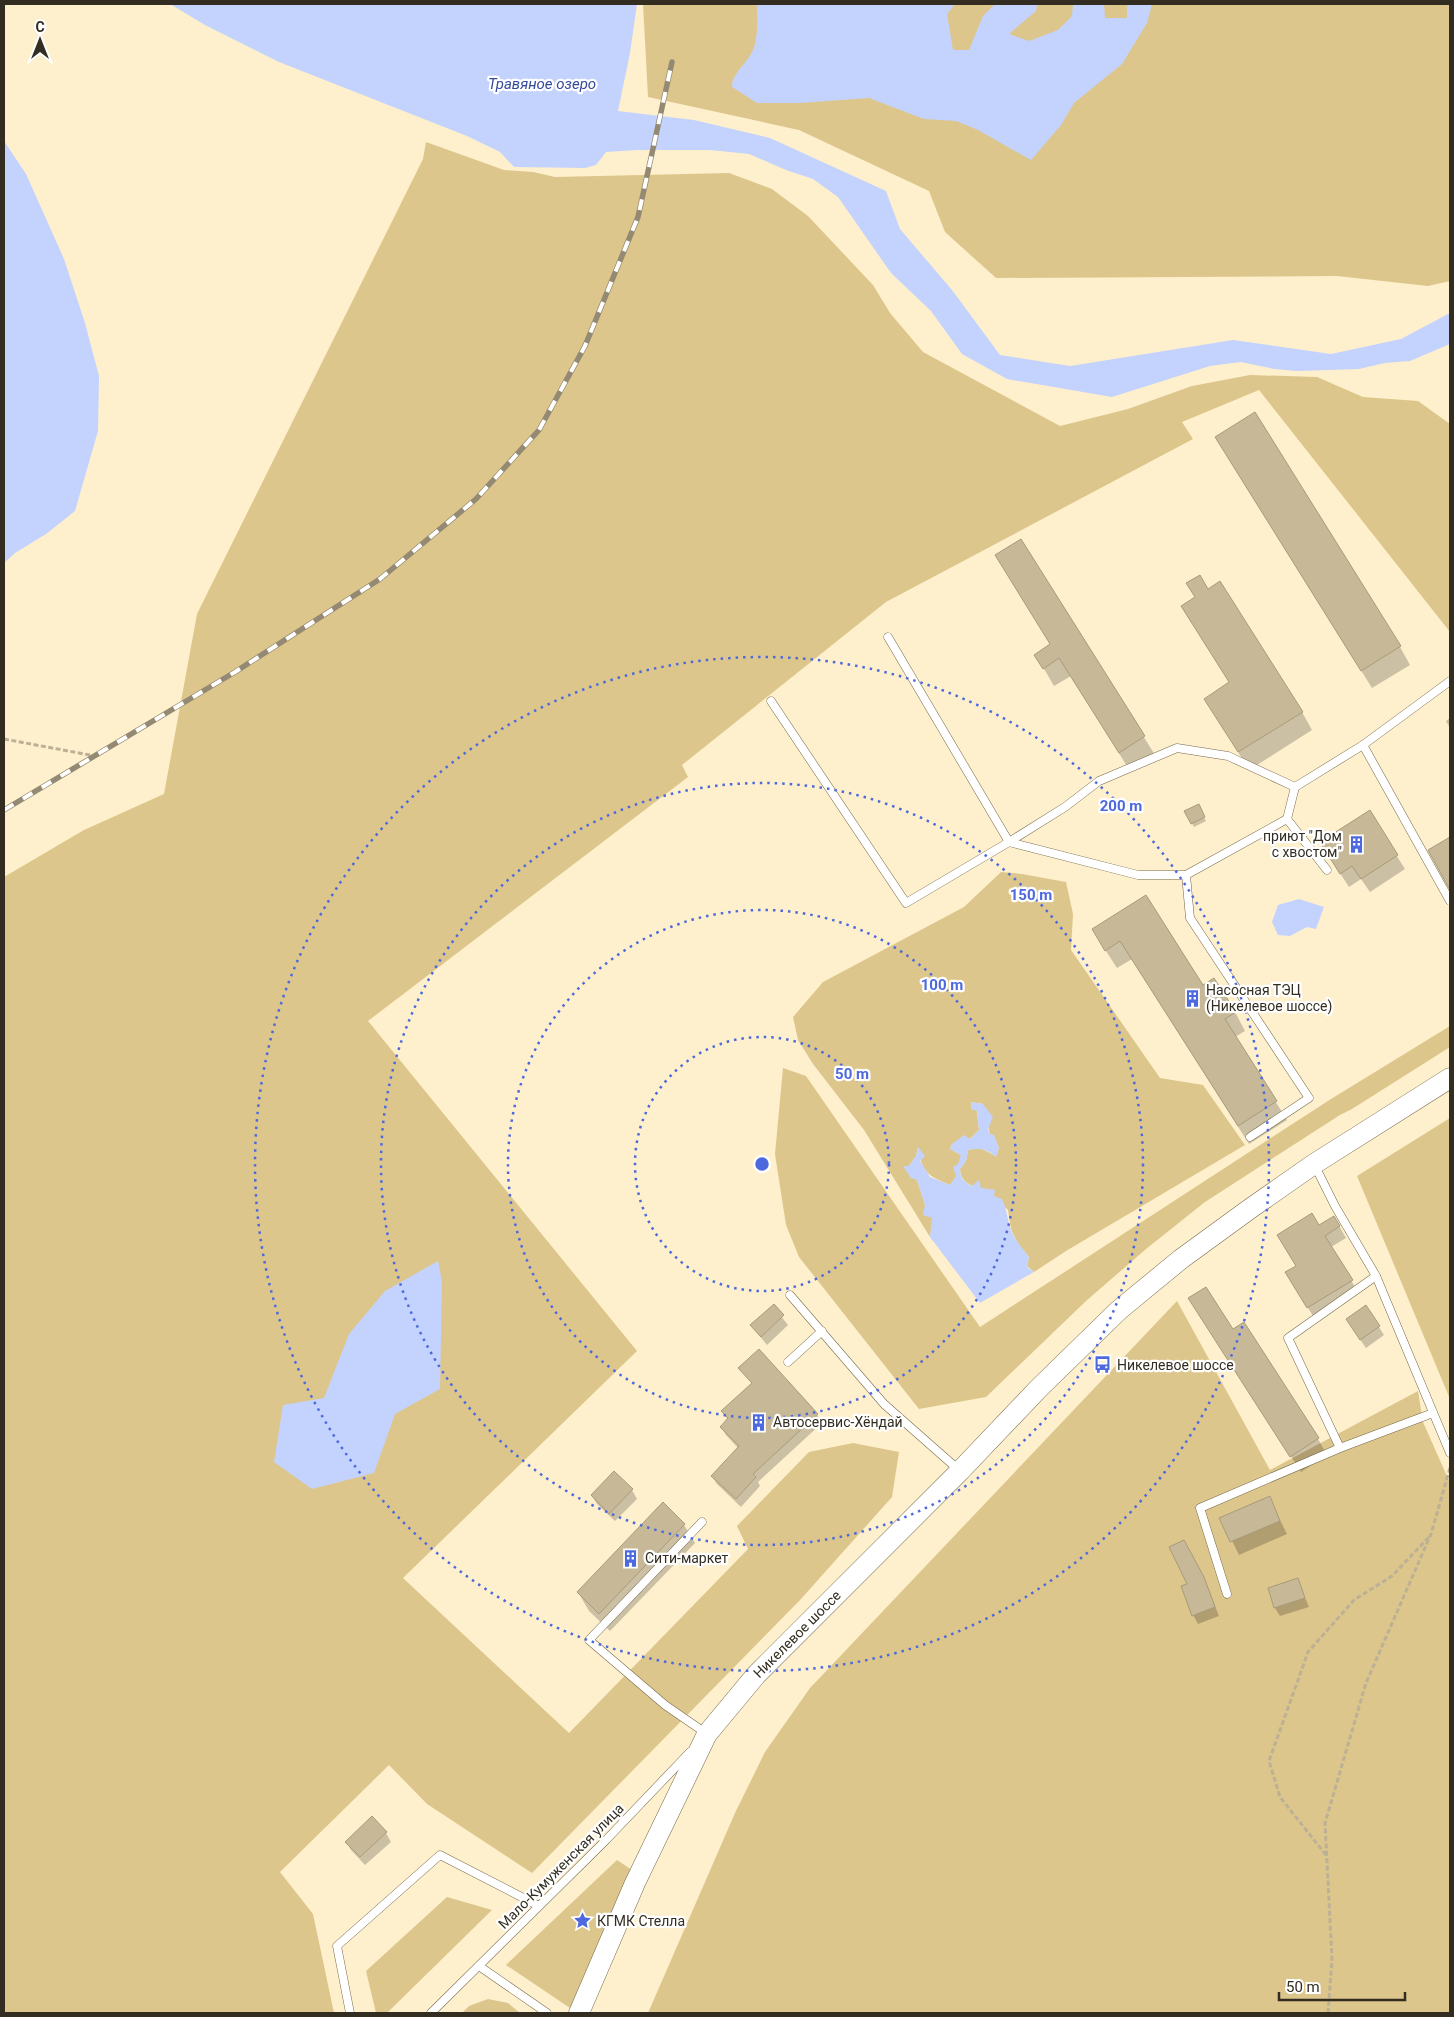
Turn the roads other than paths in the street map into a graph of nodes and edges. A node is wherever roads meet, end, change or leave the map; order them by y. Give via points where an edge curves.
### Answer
1 (888, 637) dead end
2 (1450, 681) edge
3 (771, 701) dead end
4 (1363, 745) junction
5 (1295, 787) junction
6 (1288, 819) junction
7 (1009, 842) junction
8 (1327, 870) dead end
9 (1186, 875) junction
10 (1450, 901) edge
11 (1450, 1078) edge
12 (1250, 1137) dead end
13 (1314, 1164) junction
14 (1376, 1276) junction
15 (790, 1295) dead end
16 (822, 1331) junction
17 (788, 1362) dead end
18 (1434, 1413) junction
19 (1340, 1448) junction
20 (1450, 1453) edge
21 (960, 1471) junction
22 (702, 1522) dead end
23 (1228, 1594) dead end
24 (707, 1734) junction
25 (539, 1906) junction
26 (479, 1966) junction
27 (350, 2013) edge
28 (431, 2013) edge
29 (547, 2013) edge
30 (579, 2013) edge

1 - 7 lane
2 - 4 lane
3 - 7 lane via 906,903
4 - 5 lane
4 - 10 lane
5 - 6 lane
5 - 7 lane via 1228,756 1177,748 1099,781
6 - 8 lane
6 - 9 lane
7 - 9 lane via 1138,875
9 - 12 lane via 1190,918 1309,1098
11 - 13 main road, Никелевое шоссе
13 - 14 lane
13 - 21 main road, Никелевое шоссе via 1181,1259 1119,1310
14 - 18 lane
14 - 19 lane via 1288,1338
15 - 16 lane
16 - 17 lane
16 - 21 lane via 884,1404
18 - 19 lane
18 - 20 lane
19 - 23 lane via 1200,1508
21 - 24 main road, Никелевое шоссе via 756,1675
22 - 24 lane via 589,1640 665,1705
24 - 25 lane, Мало-Кумуженская улица
24 - 30 main road, Никелевое шоссе via 635,1883
25 - 26 lane, Мало-Кумуженская улица
25 - 27 lane via 440,1855 338,1946
26 - 28 lane, Мало-Кумуженская улица
26 - 29 lane

